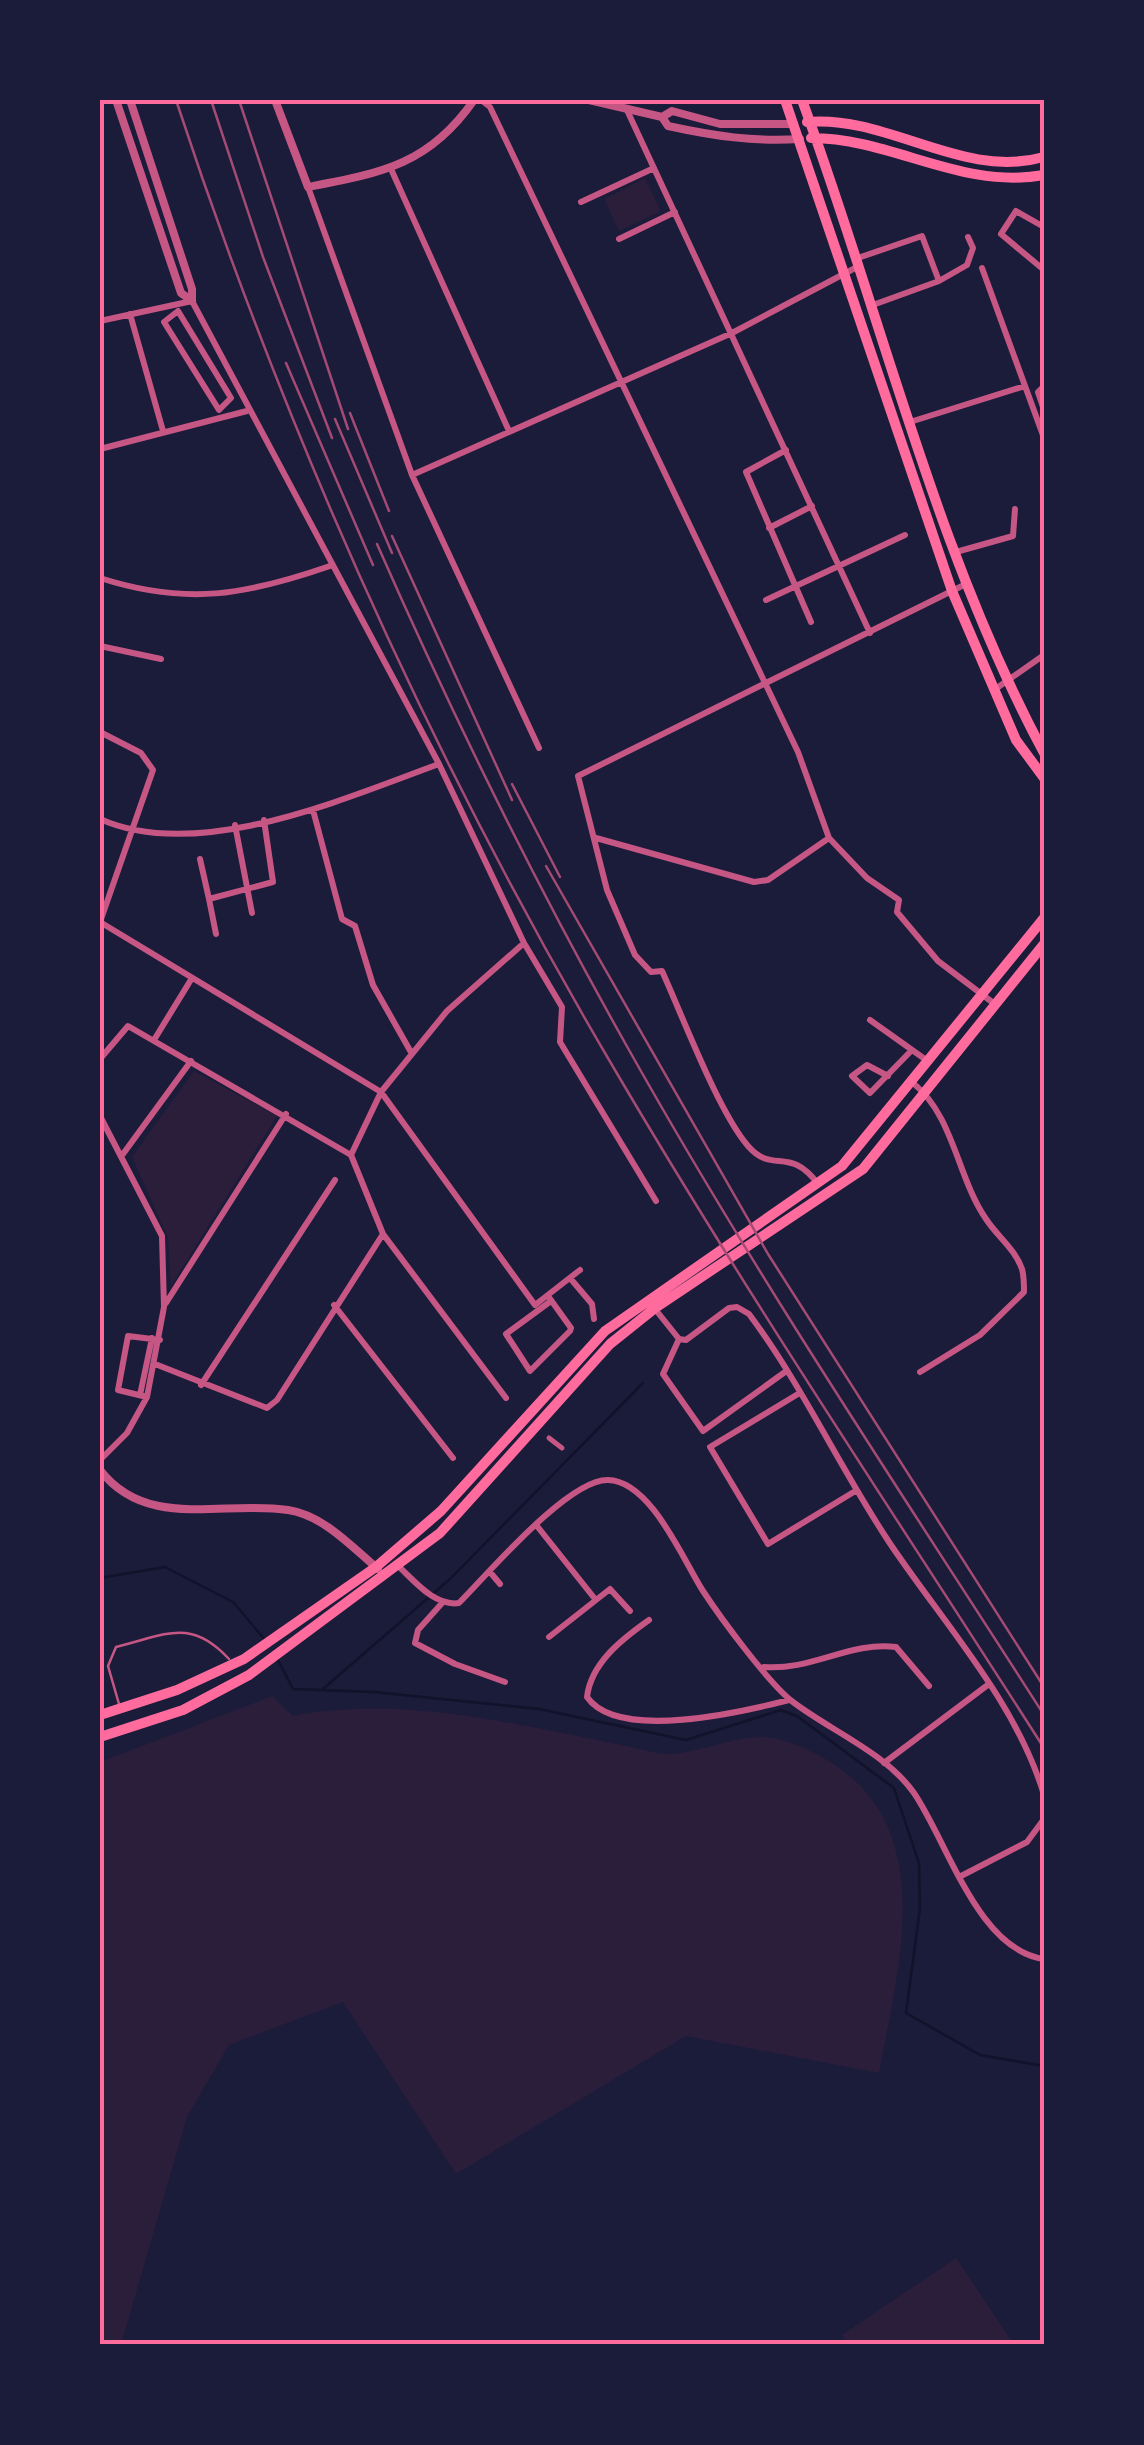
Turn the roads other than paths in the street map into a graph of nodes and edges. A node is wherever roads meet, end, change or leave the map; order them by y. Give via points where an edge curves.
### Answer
1 (116, 100) edge
2 (130, 100) edge
3 (275, 100) edge
4 (477, 100) edge
5 (589, 100) edge
6 (786, 100) edge
7 (802, 100) edge
8 (626, 108) junction
9 (662, 117) junction
10 (810, 122) junction
11 (794, 124) junction
12 (814, 138) junction
13 (800, 139) junction
14 (906, 139) junction
15 (900, 156) junction
16 (1044, 157) edge
17 (976, 159) junction
18 (1012, 164) junction
19 (391, 168) junction
20 (654, 168) junction
21 (970, 175) junction
22 (1044, 175) edge
23 (1008, 179) junction
24 (308, 187) junction
25 (581, 202) dead end
26 (675, 212) junction
27 (1044, 227) edge
28 (968, 237) dead end
29 (620, 239) dead end
30 (856, 263) junction
31 (982, 268) dead end
32 (1044, 270) edge
33 (844, 274) junction
34 (939, 281) junction
35 (192, 302) junction
36 (870, 306) junction
37 (174, 309) junction
38 (130, 314) junction
39 (199, 316) junction
40 (100, 321) edge
41 (188, 323) junction
42 (732, 333) junction
43 (620, 381) junction
44 (1025, 386) junction
45 (1044, 386) edge
46 (1044, 410) edge
47 (247, 411) junction
48 (910, 422) junction
49 (163, 431) junction
50 (508, 432) junction
51 (1044, 438) edge
52 (100, 449) edge
53 (786, 450) junction
54 (412, 475) junction
55 (812, 506) junction
56 (1015, 509) dead end
57 (769, 528) junction
58 (906, 535) dead end
59 (956, 552) junction
60 (330, 566) junction
61 (839, 566) junction
62 (100, 578) edge
63 (966, 584) junction
64 (794, 585) junction
65 (952, 591) junction
66 (766, 600) dead end
67 (811, 622) dead end
68 (870, 633) junction
69 (100, 646) edge
70 (1044, 655) edge
71 (160, 659) dead end
72 (1006, 682) junction
73 (765, 683) junction
74 (993, 691) junction
75 (100, 732) edge
76 (539, 748) dead end
77 (1044, 754) edge
78 (439, 764) junction
79 (1044, 778) edge
80 (313, 809) junction
81 (100, 820) edge
82 (264, 820) junction
83 (235, 825) junction
84 (131, 833) junction
85 (596, 838) junction
86 (829, 838) junction
87 (200, 858) dead end
88 (247, 888) junction
89 (210, 899) junction
90 (252, 913) dead end
91 (1044, 918) edge
92 (100, 923) edge
93 (216, 934) dead end
94 (524, 943) junction
95 (1044, 944) edge
96 (1017, 952) junction
97 (1029, 962) junction
98 (192, 978) junction
99 (983, 996) junction
100 (996, 1005) junction
101 (870, 1020) dead end
102 (154, 1040) junction
103 (946, 1043) junction
104 (910, 1052) junction
105 (957, 1053) junction
106 (412, 1054) junction
107 (100, 1059) edge
108 (191, 1061) junction
109 (930, 1063) junction
110 (888, 1076) junction
111 (913, 1083) junction
112 (381, 1092) junction
113 (926, 1094) junction
114 (286, 1114) junction
115 (100, 1116) edge
116 (123, 1154) junction
117 (352, 1155) junction
118 (335, 1180) dead end
119 (818, 1185) junction
120 (656, 1201) dead end
121 (803, 1204) junction
122 (383, 1234) junction
123 (580, 1270) dead end
124 (570, 1278) junction
125 (647, 1297) junction
126 (550, 1299) junction
127 (334, 1305) junction
128 (164, 1307) junction
129 (537, 1308) junction
130 (655, 1308) junction
131 (594, 1318) dead end
132 (156, 1339) junction
133 (679, 1340) junction
134 (156, 1364) junction
135 (785, 1372) junction
136 (920, 1372) dead end
137 (566, 1382) junction
138 (201, 1385) junction
139 (798, 1394) junction
140 (144, 1396) junction
141 (508, 1402) dead end
142 (549, 1438) dead end
143 (562, 1448) dead end
144 (453, 1458) dead end
145 (100, 1460) edge
146 (100, 1470) edge
147 (858, 1490) junction
148 (537, 1526) junction
149 (388, 1557) junction
150 (398, 1565) junction
151 (380, 1571) junction
152 (490, 1572) junction
153 (500, 1584) dead end
154 (595, 1600) junction
155 (442, 1602) junction
156 (630, 1611) dead end
157 (649, 1620) dead end
158 (550, 1637) dead end
159 (239, 1662) junction
160 (763, 1667) junction
161 (504, 1682) dead end
162 (989, 1684) junction
163 (929, 1686) dead end
164 (789, 1700) junction
165 (120, 1709) junction
166 (100, 1715) edge
167 (100, 1737) edge
168 (884, 1763) junction
169 (1044, 1796) edge
170 (1044, 1819) edge
171 (961, 1876) junction
172 (1044, 1959) edge

1 - 35 street via 182,292
2 - 35 street
3 - 24 street
4 - 19 street via 427,153
4 - 43 street via 490,107
5 - 8 street
6 - 11 main road
7 - 10 main road
8 - 9 street
8 - 20 street
9 - 11 street via 672,112 720,124
9 - 13 street via 668,126 716,137
10 - 11 main road
10 - 12 main road
10 - 14 main road via 851,122
11 - 13 main road
12 - 13 main road
12 - 15 main road
12 - 30 main road
13 - 33 main road
14 - 15 main road
14 - 17 main road
15 - 21 main road
16 - 18 main road
17 - 18 main road
17 - 21 main road
18 - 23 main road
19 - 24 street
19 - 50 street
20 - 25 street
20 - 26 street
21 - 23 main road
22 - 23 main road
24 - 54 street
26 - 29 street
26 - 42 street
27 - 32 street via 1016,211 1001,234
28 - 34 street via 968,265
30 - 33 street
30 - 34 street via 922,236
30 - 36 main road
31 - 44 street
33 - 42 street
33 - 65 main road
34 - 36 street
35 - 37 street
35 - 39 street
36 - 48 main road
37 - 38 street
37 - 41 street
37 - 41 street via 164,322 219,410 231,398
38 - 40 street
38 - 49 street
39 - 41 street
39 - 47 street
42 - 43 street
42 - 53 street
43 - 50 street
43 - 73 street
44 - 48 street
44 - 51 street
45 - 46 street via 1038,392
47 - 49 street
47 - 60 street
48 - 59 main road
49 - 52 street
50 - 54 street
53 - 55 street
53 - 57 street via 746,472
54 - 76 street
55 - 57 street
55 - 61 street
56 - 59 street via 1013,536
57 - 64 street
58 - 61 street
59 - 63 main road
60 - 62 street via 220,596 176,595
60 - 78 street
61 - 64 street
61 - 68 street
63 - 65 street
63 - 72 main road
64 - 66 street
64 - 67 street
65 - 68 street
65 - 74 main road
68 - 73 street
69 - 71 street
70 - 72 street
72 - 74 street
72 - 77 main road
73 - 85 street via 578,776
73 - 86 street
74 - 79 main road
75 - 84 street via 141,753 152,770
78 - 80 street
78 - 94 street
80 - 82 street
80 - 106 street via 342,919 355,926 374,985
81 - 84 street
82 - 83 street
82 - 88 street via 274,879
83 - 84 street via 182,835
83 - 88 street
84 - 92 street
85 - 86 street via 754,882 768,880
85 - 119 street via 606,890 627,938 651,972 662,972 741,1136 759,1157 805,1166
86 - 99 street via 867,878 900,900 897,912 938,961
87 - 89 street
88 - 89 street
88 - 90 street
89 - 93 street
91 - 96 main road
92 - 98 street
94 - 106 street via 446,1011
94 - 120 street via 562,1007 560,1042
95 - 97 main road
96 - 97 main road
96 - 99 main road
97 - 100 main road
98 - 102 street
98 - 112 street
99 - 100 street
99 - 103 main road
100 - 105 main road
101 - 104 street
102 - 107 street via 128,1026
102 - 108 street
103 - 105 main road
103 - 109 main road
104 - 109 street
104 - 110 street
105 - 113 main road
106 - 112 street
108 - 114 street
108 - 116 street
109 - 111 main road
110 - 110 street via 870,1093 852,1076 867,1065
111 - 113 street
111 - 119 main road via 855,1153
112 - 117 street
112 - 129 street
113 - 121 main road via 863,1169
113 - 136 street via 984,1216 1023,1272 1024,1292 980,1335
114 - 117 street
114 - 128 street
115 - 116 street
116 - 128 street via 162,1236
117 - 122 street
118 - 138 street
119 - 121 main road
121 - 125 main road
121 - 130 main road via 724,1266
122 - 127 street
122 - 141 street
123 - 124 street
124 - 126 street
124 - 131 street via 592,1304
125 - 130 street
125 - 137 main road via 605,1331
126 - 129 street
126 - 129 street via 570,1331 530,1371 506,1334
127 - 138 street via 267,1408
127 - 144 street
128 - 132 street
130 - 133 street
130 - 137 main road
132 - 134 street
132 - 140 street
132 - 140 street via 128,1336 118,1387
133 - 135 street via 737,1306 755,1322
133 - 135 street via 663,1374 702,1431
134 - 138 street
134 - 140 street
135 - 139 street
137 - 149 main road
137 - 150 main road via 440,1533
139 - 147 street
139 - 147 street via 710,1447 768,1544
140 - 145 street via 128,1433
142 - 143 street
146 - 151 street via 130,1500 157,1507 289,1510 321,1522
147 - 162 street
148 - 152 street
148 - 154 street
148 - 160 street via 591,1482 623,1482 678,1542 702,1590
149 - 150 street
149 - 151 main road
150 - 151 main road
150 - 155 street
151 - 159 main road
151 - 167 main road via 259,1668 183,1710
152 - 153 street
152 - 155 street via 458,1603
154 - 156 street via 613,1590
154 - 158 street
155 - 161 street via 415,1643
157 - 164 street via 617,1642 598,1669 587,1697 601,1710 670,1722
159 - 165 main road
159 - 165 lane via 198,1632 183,1630 116,1647 108,1666
160 - 163 street via 790,1669 882,1645 896,1647
160 - 164 street
162 - 168 street
162 - 169 street
164 - 168 street
165 - 166 main road
168 - 171 street via 911,1788
170 - 171 street via 1027,1842
171 - 172 street via 996,1934 1026,1957

